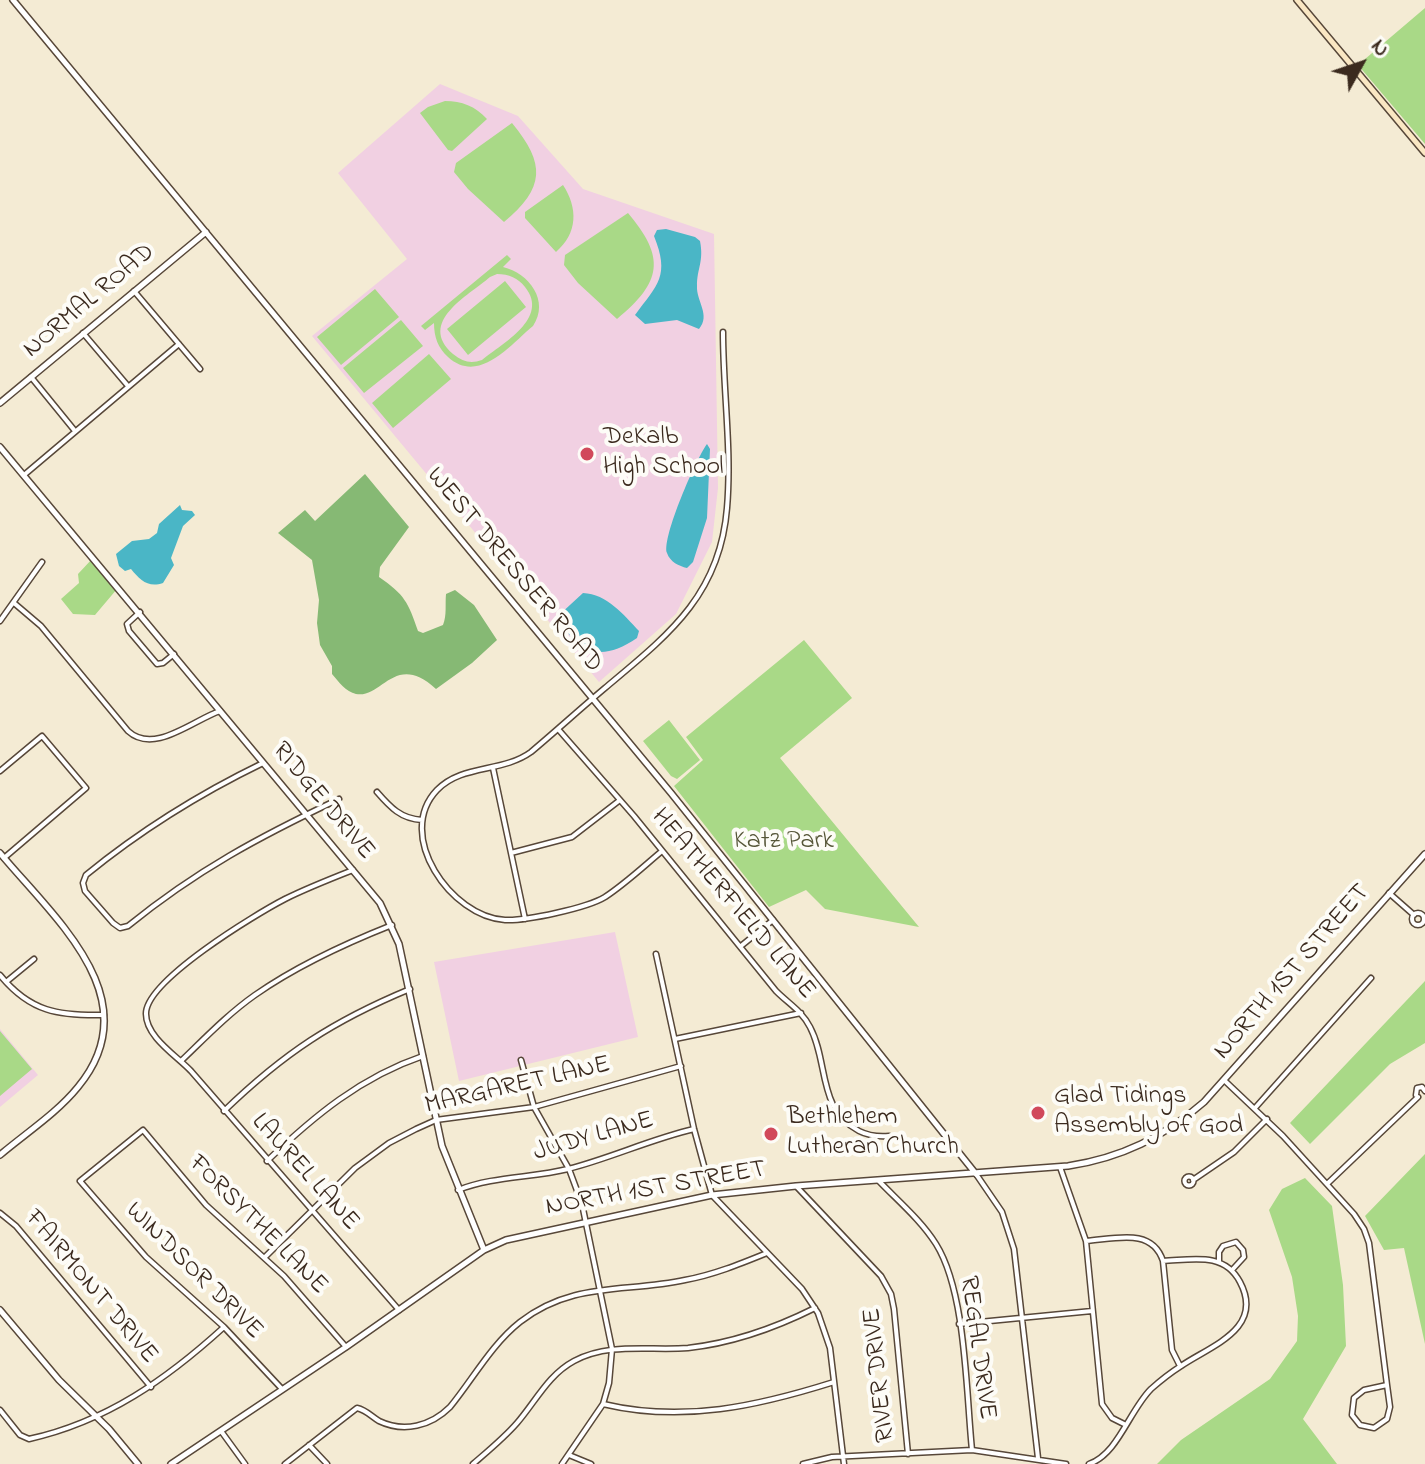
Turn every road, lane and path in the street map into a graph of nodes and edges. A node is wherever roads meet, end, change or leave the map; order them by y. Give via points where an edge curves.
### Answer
1 (13, 0) edge
2 (1297, 0) edge
3 (1425, 153) edge
4 (206, 232) junction
5 (134, 291) junction
6 (723, 332) dead end
7 (83, 333) junction
8 (179, 344) junction
9 (200, 369) dead end
10 (31, 377) junction
11 (128, 386) junction
12 (0, 403) edge
13 (76, 431) junction
14 (0, 447) edge
15 (24, 475) junction
16 (42, 562) dead end
17 (14, 603) junction
18 (140, 612) junction
19 (0, 621) edge
20 (174, 654) junction
21 (592, 699) junction
22 (221, 711) junction
23 (558, 729) junction
24 (263, 762) junction
25 (493, 768) junction
26 (0, 771) edge
27 (377, 792) dead end
28 (339, 799) dead end
29 (620, 800) junction
30 (307, 814) junction
31 (422, 820) junction
32 (662, 851) junction
33 (511, 853) junction
34 (1425, 854) edge
35 (2, 856) edge
36 (353, 870) junction
37 (1389, 893) junction
38 (1414, 915) dead end
39 (525, 919) junction
40 (773, 920) junction
41 (392, 925) junction
42 (740, 947) junction
43 (656, 954) dead end
44 (34, 959) dead end
45 (0, 975) edge
46 (1371, 978) dead end
47 (6, 982) junction
48 (410, 989) junction
49 (802, 1013) junction
50 (104, 1015) junction
51 (675, 1039) junction
52 (423, 1056) junction
53 (521, 1060) dead end
54 (181, 1061) junction
55 (681, 1066) junction
56 (1225, 1081) junction
57 (1425, 1092) edge
58 (1418, 1097) junction
59 (534, 1107) junction
60 (1255, 1108) junction
61 (224, 1111) junction
62 (1267, 1119) junction
63 (436, 1120) junction
64 (694, 1129) junction
65 (143, 1130) joint
66 (889, 1136) dead end
67 (0, 1155) edge
68 (267, 1161) junction
69 (1060, 1167) junction
70 (569, 1169) junction
71 (976, 1174) junction
72 (878, 1180) junction
73 (1193, 1180) dead end
74 (1327, 1184) junction
75 (796, 1186) junction
76 (458, 1190) junction
77 (712, 1195) junction
78 (313, 1209) junction
79 (0, 1213) edge
80 (586, 1223) junction
81 (1086, 1241) junction
82 (484, 1250) junction
83 (767, 1253) junction
84 (265, 1257) junction
85 (1163, 1261) junction
86 (1219, 1262) junction
87 (1232, 1270) junction
88 (601, 1289) junction
89 (815, 1308) junction
90 (0, 1310) edge
91 (399, 1310) junction
92 (1092, 1311) junction
93 (1022, 1319) junction
94 (959, 1324) junction
95 (224, 1327) junction
96 (346, 1347) junction
97 (612, 1349) junction
98 (1180, 1366) junction
99 (834, 1382) junction
100 (1387, 1385) junction
101 (151, 1387) junction
102 (282, 1389) junction
103 (603, 1404) junction
104 (0, 1410) edge
105 (98, 1417) junction
106 (1124, 1424) junction
107 (221, 1431) junction
108 (309, 1445) junction
109 (972, 1450) junction
110 (908, 1454) junction
111 (569, 1455) junction
112 (843, 1457) junction
113 (1038, 1458) junction
114 (138, 1464) edge
115 (171, 1464) edge
116 (245, 1464) edge
117 (285, 1464) edge
118 (327, 1464) edge
119 (473, 1464) edge
120 (562, 1464) edge
121 (591, 1464) edge
122 (803, 1464) edge
123 (844, 1464) edge
124 (1066, 1464) edge
125 (1089, 1464) edge

1 - 4 street, WEST DRESSER ROAD
2 - 3 main road
4 - 5 street, NORMAL ROAD
4 - 21 street, WEST DRESSER ROAD
5 - 7 street, NORMAL ROAD
5 - 8 street
6 - 21 street via 728,505 714,565 676,627
7 - 10 street, NORMAL ROAD
7 - 11 street
8 - 9 street
8 - 11 street
10 - 12 street, NORMAL ROAD
10 - 13 street
11 - 13 street
13 - 15 street
14 - 15 street, RIDGE DRIVE
15 - 18 street, RIDGE DRIVE
16 - 17 street
17 - 19 street
17 - 22 street via 41,626 136,737 159,739
18 - 20 street, RIDGE DRIVE
18 - 20 street via 127,624 129,631 157,664
20 - 22 street, RIDGE DRIVE
21 - 23 street
21 - 40 street, WEST DRESSER ROAD
22 - 24 street, RIDGE DRIVE
23 - 25 street via 524,758
23 - 29 street, HEATHERFIELD LANE
24 - 30 street, RIDGE DRIVE
24 - 30 street via 134,837 86,875 85,891 123,928 228,855
25 - 31 street via 458,775 443,784 426,804
25 - 33 street
26 - 35 street via 42,736 86,788
27 - 31 street via 396,812
28 - 30 street
29 - 32 street, HEATHERFIELD LANE
29 - 33 street via 572,837
30 - 36 street, RIDGE DRIVE
31 - 39 street via 429,860 454,898 485,917
32 - 39 street via 598,901
32 - 42 street, HEATHERFIELD LANE
33 - 39 street
34 - 37 street, NORTH 1ST STREET
35 - 50 street via 89,962
36 - 41 street, RIDGE DRIVE
36 - 54 street, LAUREL LANE via 237,927 151,997 149,1027
37 - 38 street
37 - 56 street, NORTH 1ST STREET
40 - 42 street
40 - 71 street, WEST DRESSER ROAD
41 - 48 street, RIDGE DRIVE
41 - 54 street via 285,976 239,1008
42 - 49 street, HEATHERFIELD LANE
43 - 51 street
44 - 47 street
45 - 47 street
46 - 60 street
47 - 50 street via 52,1012
48 - 52 street, RIDGE DRIVE
48 - 61 street via 298,1046
49 - 51 street
49 - 66 street, HEATHERFIELD LANE via 818,1045 825,1087 840,1117 869,1136
50 - 67 street via 100,1048 84,1079
51 - 55 street
52 - 63 street, RIDGE DRIVE
52 - 68 street via 336,1100
53 - 59 street
54 - 61 street, LAUREL LANE
55 - 59 street, MARGARET LANE
55 - 64 street
56 - 60 street
56 - 69 street, NORTH 1ST STREET via 1187,1117 1143,1144
57 - 58 street
57 - 58 street via 1417,1088
58 - 74 street
59 - 63 street, MARGARET LANE
59 - 70 street
60 - 62 street
61 - 68 street, LAUREL LANE
62 - 73 street via 1234,1152
62 - 74 street
63 - 76 street, RIDGE DRIVE
63 - 78 street, MARGARET LANE via 370,1156
64 - 70 street, JUDY LANE
64 - 77 street
65 - 84 street, FORSYTHE LANE via 206,1205
65 - 95 street, WINDSOR DRIVE via 80,1181 146,1257
68 - 78 street, LAUREL LANE
69 - 71 street, NORTH 1ST STREET
69 - 81 street
70 - 76 street, JUDY LANE via 484,1181
70 - 80 street
71 - 72 street, NORTH 1ST STREET
71 - 93 street via 996,1200 1010,1233
72 - 75 street, NORTH 1ST STREET
72 - 94 street, REGAL DRIVE via 943,1256
74 - 100 street via 1367,1236
75 - 77 street, NORTH 1ST STREET
75 - 110 street, RIVER DRIVE via 888,1287
76 - 82 street, RIDGE DRIVE
77 - 80 street, NORTH 1ST STREET
77 - 83 street
78 - 84 street, MARGARET LANE
78 - 91 street, LAUREL LANE
79 - 101 street, FAIRMONT DRIVE
80 - 82 street, NORTH 1ST STREET via 515,1237
80 - 88 street
81 - 85 street via 1143,1238 1156,1246
81 - 92 street
82 - 91 street, NORTH 1ST STREET
83 - 88 street via 685,1280
83 - 89 street
84 - 96 street, FORSYTHE LANE
85 - 86 street
85 - 98 street via 1172,1350
86 - 87 street
86 - 87 street via 1223,1246 1236,1242 1244,1257
87 - 98 street via 1246,1298 1242,1321 1229,1338
88 - 97 street
88 - 108 street via 558,1299 519,1323 450,1407 432,1421 397,1427 359,1408
89 - 97 street via 758,1333 718,1343
89 - 99 street via 828,1338
90 - 105 street
91 - 96 street, NORTH 1ST STREET
92 - 93 street
92 - 106 street via 1102,1404
93 - 94 street
93 - 113 street
94 - 109 street, REGAL DRIVE
95 - 101 street
95 - 102 street, WINDSOR DRIVE
96 - 102 street, NORTH 1ST STREET
97 - 103 street
97 - 119 street via 559,1370 513,1428
98 - 106 street via 1144,1396
99 - 103 street via 720,1411 661,1412
99 - 112 street
100 - 100 street via 1387,1419 1374,1428 1360,1425 1352,1415 1354,1398
101 - 105 street
102 - 107 street, NORTH 1ST STREET
103 - 111 street
104 - 105 street via 29,1439
105 - 114 street
106 - 125 street via 1110,1450
107 - 115 street, NORTH 1ST STREET
107 - 116 street
108 - 117 street
108 - 118 street
109 - 110 street
109 - 113 street
110 - 112 street
111 - 120 street
111 - 121 street
112 - 122 street
112 - 123 street
113 - 124 street

